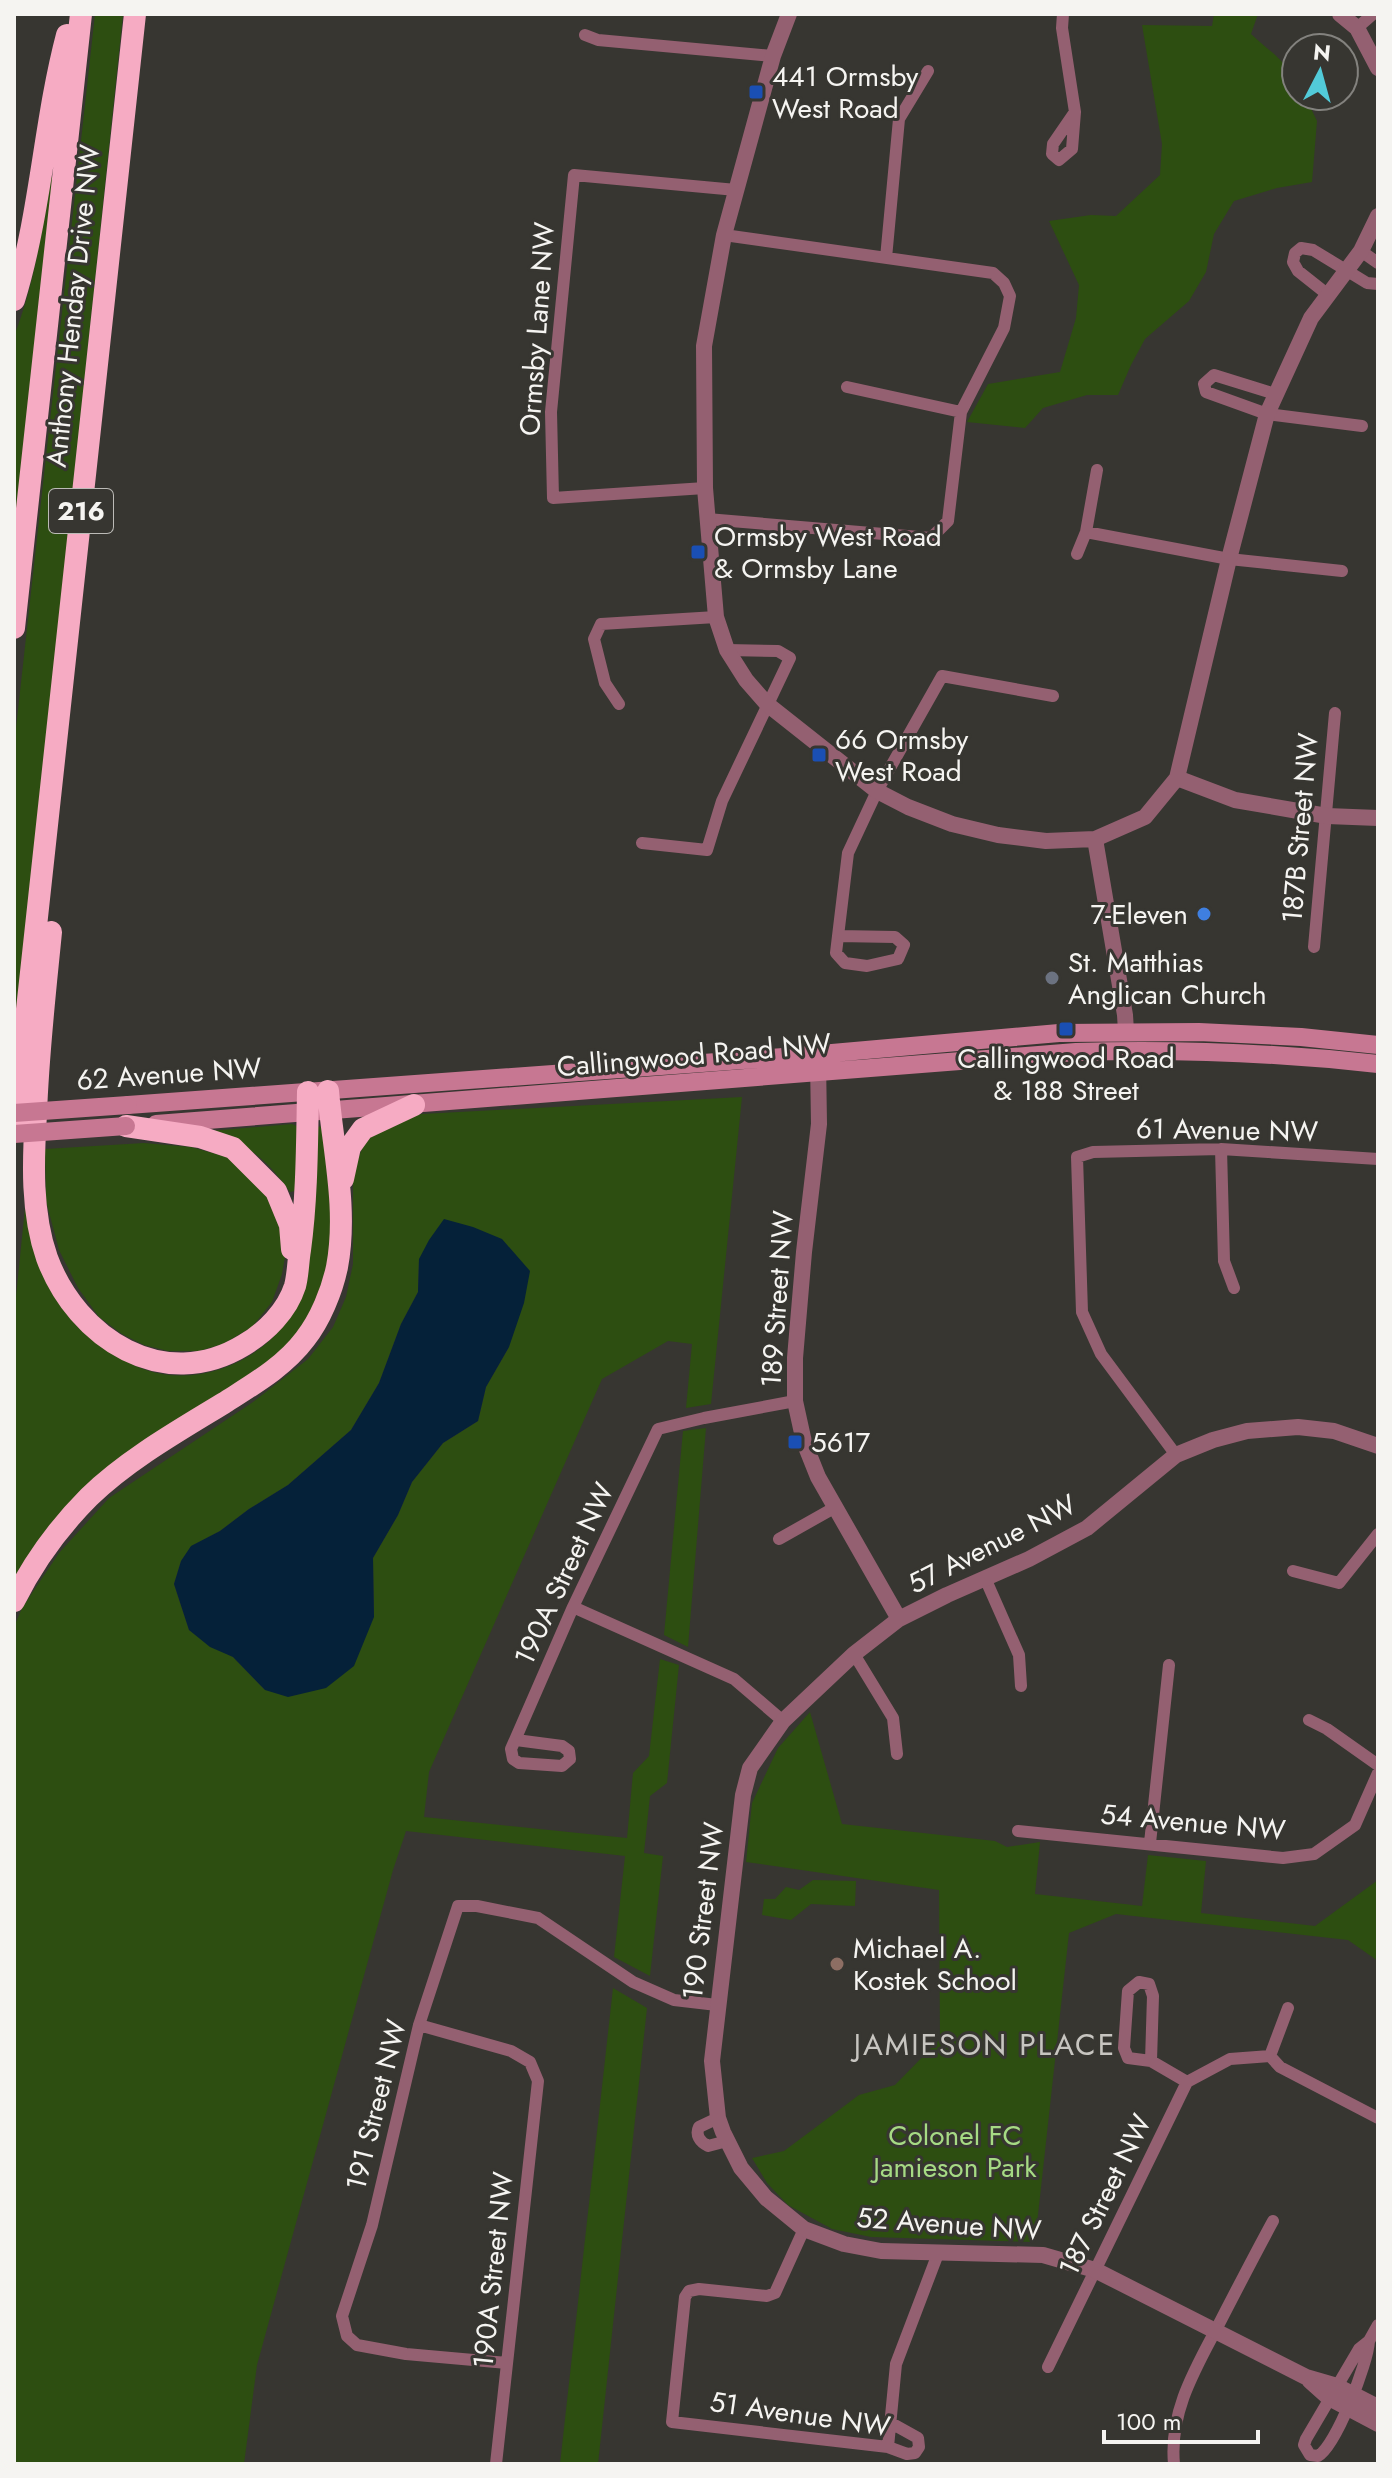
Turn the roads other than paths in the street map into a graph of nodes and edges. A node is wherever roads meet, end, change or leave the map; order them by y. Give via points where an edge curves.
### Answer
1 (73, 14) edge
2 (81, 14) edge
3 (135, 14) edge
4 (789, 14) edge
5 (1063, 14) edge
6 (1340, 14) edge
7 (1373, 14) edge
8 (1357, 28) junction
9 (585, 35) dead end
10 (773, 56) junction
11 (1378, 68) edge
12 (928, 71) dead end
13 (1075, 112) dead end
14 (736, 190) junction
15 (1378, 216) edge
16 (724, 235) junction
17 (1361, 251) junction
18 (886, 258) junction
19 (1378, 263) edge
20 (1347, 270) junction
21 (1378, 284) edge
22 (1327, 294) junction
23 (14, 300) edge
24 (847, 387) dead end
25 (1275, 394) junction
26 (961, 412) junction
27 (1267, 414) junction
28 (1362, 426) dead end
29 (1097, 470) dead end
30 (705, 488) junction
31 (707, 519) junction
32 (1086, 532) junction
33 (1077, 554) dead end
34 (1229, 559) junction
35 (1342, 571) dead end
36 (716, 617) junction
37 (14, 628) edge
38 (727, 650) junction
39 (1053, 696) dead end
40 (619, 704) dead end
41 (767, 704) junction
42 (1335, 713) dead end
43 (54, 769) junction
44 (1177, 778) junction
45 (877, 791) junction
46 (1327, 816) junction
47 (1378, 818) edge
48 (1095, 839) junction
49 (642, 843) dead end
50 (838, 936) junction
51 (1314, 947) dead end
52 (1126, 1031) junction
53 (1378, 1045) edge
54 (1127, 1051) junction
55 (818, 1064) junction
56 (1378, 1064) edge
57 (318, 1102) junction
58 (414, 1105) junction
59 (14, 1113) edge
60 (127, 1116) junction
61 (14, 1132) edge
62 (1221, 1149) junction
63 (1378, 1159) edge
64 (340, 1192) junction
65 (295, 1286) junction
66 (1234, 1288) dead end
67 (795, 1401) junction
68 (1378, 1446) edge
69 (1176, 1455) junction
70 (834, 1508) junction
71 (1378, 1534) edge
72 (779, 1539) dead end
73 (1293, 1571) dead end
74 (985, 1578) junction
75 (14, 1601) edge
76 (573, 1607) junction
77 (899, 1619) junction
78 (854, 1654) junction
79 (1169, 1665) dead end
80 (1021, 1686) dead end
81 (1309, 1720) dead end
82 (783, 1721) junction
83 (516, 1740) dead end
84 (897, 1754) dead end
85 (1378, 1765) edge
86 (1378, 1773) edge
87 (1018, 1831) dead end
88 (1150, 1843) junction
89 (717, 2005) junction
90 (1288, 2008) dead end
91 (419, 2025) junction
92 (1270, 2056) junction
93 (1151, 2061) junction
94 (1187, 2082) junction
95 (718, 2118) junction
96 (1378, 2118) edge
97 (727, 2141) junction
98 (766, 2198) joint
99 (1273, 2221) dead end
100 (804, 2229) junction
101 (939, 2251) junction
102 (1095, 2270) junction
103 (1378, 2325) edge
104 (1216, 2330) junction
105 (1369, 2341) junction
106 (507, 2363) junction
107 (1048, 2367) dead end
108 (1333, 2392) junction
109 (1350, 2401) junction
110 (1378, 2407) edge
111 (891, 2423) junction
112 (1378, 2424) edge
113 (888, 2447) junction
114 (496, 2464) edge
115 (1174, 2464) edge

1 - 23 highway via 55,81
2 - 37 highway, Anthony Henday Drive NW / 216
3 - 43 highway, Anthony Henday Drive NW / 216
4 - 10 street
5 - 13 street
6 - 8 street
7 - 8 street
8 - 11 street
9 - 10 street
10 - 14 street
12 - 18 street via 899,119
14 - 16 street
14 - 30 street, Ormsby Lane NW via 574,175 573,184 551,412 553,498
15 - 17 street
16 - 18 street
16 - 30 street via 704,346
17 - 19 street
17 - 20 street
18 - 26 street via 993,273 1004,283 1010,296 1004,328
20 - 21 street
20 - 22 street
20 - 22 street via 1313,250 1295,253 1298,271
22 - 25 street
24 - 26 street
25 - 27 street
25 - 27 street via 1214,375 1204,384 1206,392
26 - 31 street via 948,521 931,538
27 - 28 street
27 - 34 street
29 - 32 street
30 - 31 street
31 - 36 street
32 - 33 street
32 - 34 street
34 - 35 street
34 - 44 street
36 - 38 street
36 - 40 street via 601,624 594,639 605,683
38 - 41 street
38 - 41 street via 778,651 790,658
39 - 45 street via 942,676
41 - 45 street
41 - 49 street via 722,801 707,850
42 - 46 street, 187B Street NW
43 - 61 highway, Anthony Henday Drive NW / 216
43 - 65 highway via 57,863 34,1142 37,1221 59,1286 78,1313 129,1353 157,1362 198,1364 228,1355 259,1336
44 - 46 street via 1235,800
44 - 48 street via 1145,817
45 - 48 street via 952,824 998,835 1046,841
45 - 50 street via 848,853
46 - 47 street
46 - 51 street, 187B Street NW
48 - 52 street
50 - 50 street via 836,953 856,965 898,959 904,945 895,937
52 - 53 main road, Callingwood Road NW
52 - 54 street
52 - 55 main road, Callingwood Road NW via 1017,1036
54 - 55 main road, Callingwood Road NW
54 - 56 main road, Callingwood Road NW
55 - 57 main road, Callingwood Road NW
55 - 58 main road, Callingwood Road NW
55 - 67 street, 189 Street NW via 819,1124 802,1268
57 - 58 main road, Callingwood Road NW
57 - 60 main road, Callingwood Road NW
57 - 64 highway
57 - 65 highway
58 - 64 highway via 363,1129 350,1147
59 - 60 main road, 62 Avenue NW, bridge
60 - 61 main road, Callingwood Road NW, bridge
60 - 65 highway via 233,1148 258,1172 276,1191 290,1225
62 - 63 street, 61 Avenue NW
62 - 66 street via 1224,1261
62 - 69 street, 61 Avenue NW via 1093,1152 1077,1157 1082,1312 1101,1354
64 - 75 highway via 336,1269 305,1339 269,1374 89,1497 33,1565
67 - 70 street, 189 Street NW via 804,1442
67 - 76 street, 190A Street NW via 658,1429
68 - 69 street, 57 Avenue NW via 1334,1431 1298,1427 1247,1431
69 - 74 street, 57 Avenue NW via 1087,1528
70 - 72 street
70 - 77 street, 189 Street NW
71 - 73 street via 1339,1583
74 - 77 street, 57 Avenue NW
74 - 80 street via 1019,1655
76 - 82 street via 734,1679
76 - 83 street, 190A Street NW
77 - 78 street, 57 Avenue NW
78 - 82 street, 57 Avenue NW
78 - 84 street via 893,1718
79 - 88 street
81 - 85 street
82 - 89 street, 190 Street NW via 750,1768 743,1795
86 - 88 street, 54 Avenue NW via 1355,1825 1314,1854 1283,1858
87 - 88 street, 54 Avenue NW
89 - 91 street, 191 Street NW via 674,2000 633,1982 538,1918 458,1906
89 - 95 street, 190 Street NW via 712,2061
90 - 92 street
91 - 106 street, 190A Street NW via 511,2051 530,2062 538,2081
91 - 106 street, 191 Street NW via 372,2225 342,2316 347,2336 357,2345 406,2354
92 - 94 street via 1230,2059
92 - 96 street via 1280,2067
93 - 93 street via 1153,1996 1149,1984 1139,1982 1128,1991 1124,2048 1128,2058
93 - 94 street
94 - 102 street, 187 Street NW
95 - 97 street, 190 Street NW
95 - 97 street via 699,2127 699,2139 708,2146
97 - 98 street, 190 Street NW
98 - 100 street, 52 Avenue NW
99 - 104 street
100 - 101 street, 52 Avenue NW via 881,2251
100 - 113 street, 51 Avenue NW via 775,2293 689,2291 672,2422
101 - 102 street, 52 Avenue NW via 1043,2255
101 - 111 street via 896,2364
102 - 104 street, 52 Avenue NW
102 - 107 street, 187 Street NW
103 - 105 street
104 - 108 street, 52 Avenue NW
104 - 115 street via 1177,2412
105 - 108 street
105 - 109 street
106 - 114 street, 190A Street NW
108 - 109 street, 52 Avenue NW
108 - 109 street via 1306,2439 1310,2455 1323,2453
109 - 110 street, 52 Avenue NW
109 - 112 street, 52 Avenue NW
111 - 113 street
111 - 113 street, 51 Avenue NW via 919,2442 913,2454

